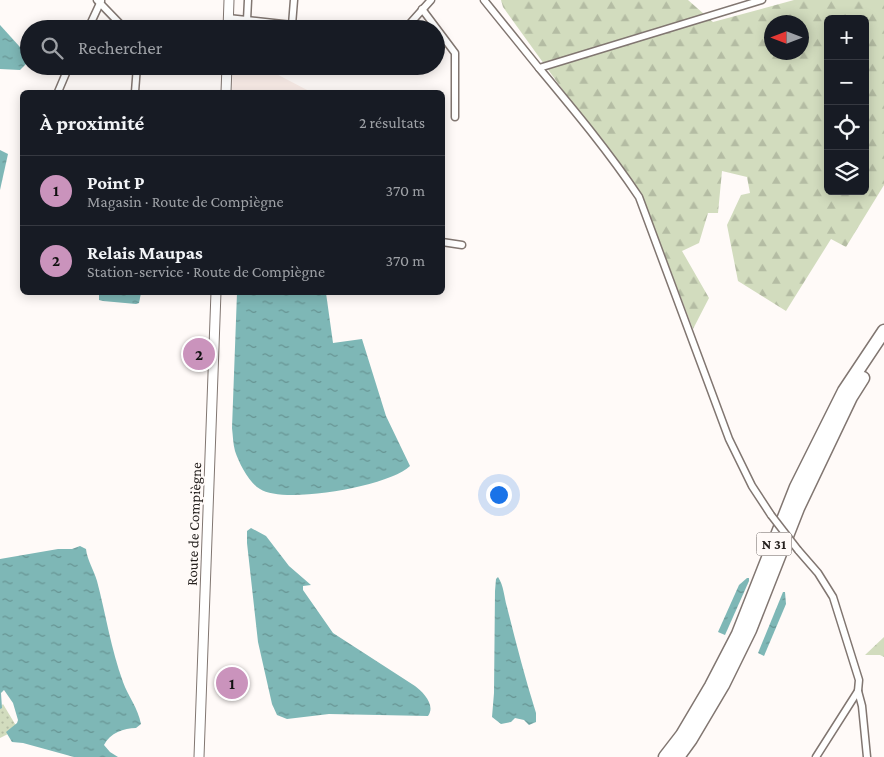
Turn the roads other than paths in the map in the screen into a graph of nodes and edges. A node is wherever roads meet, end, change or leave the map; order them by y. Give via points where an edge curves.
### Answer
1 (229, 0) edge
2 (248, 0) edge
3 (294, 0) edge
4 (431, 0) edge
5 (484, 0) edge
6 (762, 0) edge
7 (100, 1) edge
8 (422, 9) junction
9 (228, 18) joint
10 (92, 20) edge
11 (117, 20) edge
12 (247, 20) joint
13 (294, 20) edge
14 (413, 20) edge
15 (430, 20) edge
16 (445, 40) edge
17 (539, 68) junction
18 (65, 75) edge
19 (136, 75) edge
20 (227, 75) edge
21 (59, 90) edge
22 (135, 90) edge
23 (226, 90) edge
24 (455, 116) dead end
25 (445, 242) edge
26 (462, 245) dead end
27 (216, 295) edge
28 (884, 331) edge
29 (884, 345) edge
30 (858, 691) junction
31 (199, 757) edge
32 (665, 757) edge
33 (678, 757) edge
34 (816, 757) edge
35 (867, 757) edge

1 - 9 main road
2 - 12 street
3 - 13 street
4 - 8 street
5 - 17 street
6 - 17 street
7 - 10 street
7 - 11 street
8 - 14 street
8 - 15 street
9 - 12 street
16 - 24 street via 455,53
17 - 30 street, bridge via 589,128 639,197 729,439 752,486 771,515 833,597 859,680
18 - 21 street
19 - 22 street
20 - 23 main road
25 - 26 street
27 - 31 main road, Route de Compiègne
28 - 32 highway, N 31 via 844,391 796,487 738,634 702,702
29 - 33 highway, N 31 via 852,397 798,508 750,630 723,685
30 - 34 street
30 - 35 street

